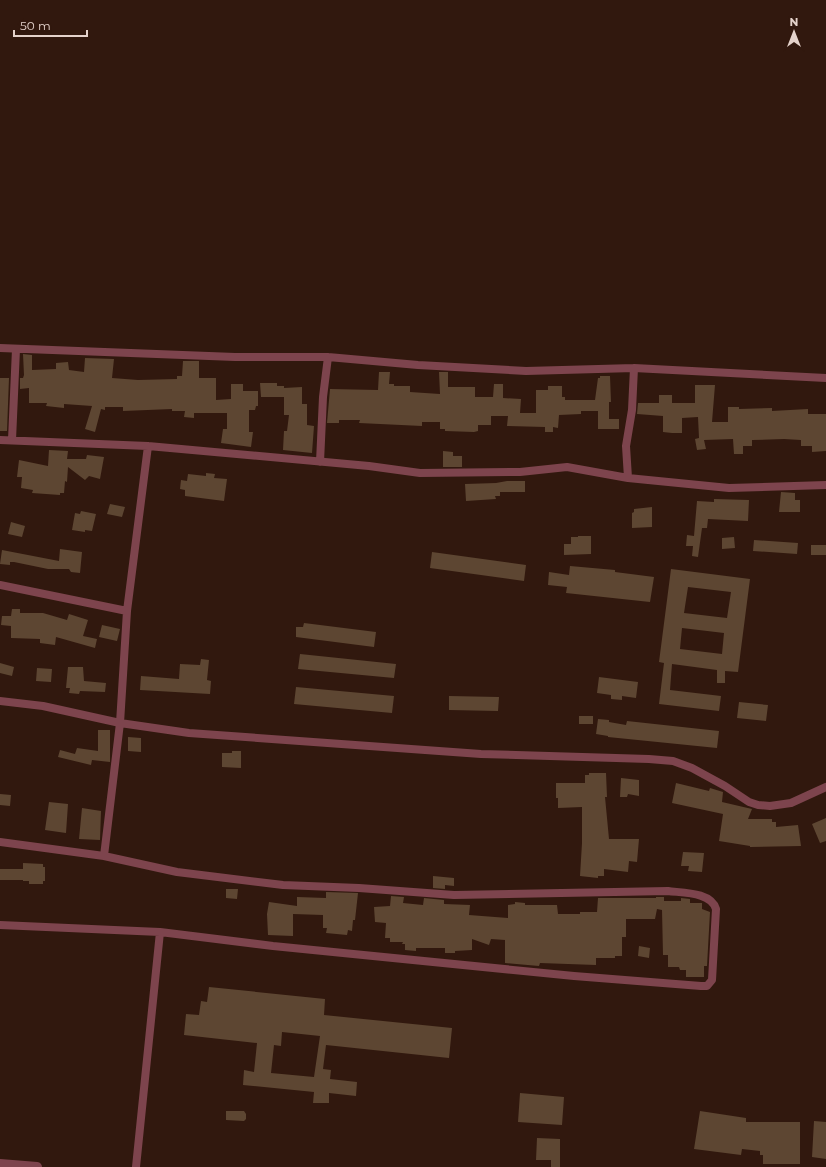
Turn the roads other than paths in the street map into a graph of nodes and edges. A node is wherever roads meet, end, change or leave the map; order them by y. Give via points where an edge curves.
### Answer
1 (0, 348) edge
2 (16, 349) junction
3 (328, 357) junction
4 (634, 368) junction
5 (826, 378) edge
6 (0, 440) edge
7 (12, 440) junction
8 (148, 446) junction
9 (320, 462) junction
10 (628, 478) junction
11 (826, 485) edge
12 (0, 585) edge
13 (127, 611) junction
14 (0, 701) edge
15 (120, 724) junction
16 (826, 787) edge
17 (0, 842) edge
18 (104, 856) junction
19 (0, 926) edge
20 (160, 932) junction
21 (0, 1164) edge
22 (37, 1167) edge
23 (136, 1167) edge

1 - 2 street
2 - 3 street via 235,357
2 - 7 street
3 - 4 street via 526,371
3 - 9 street
4 - 5 street
4 - 10 street via 632,410 626,446
6 - 7 street
7 - 8 street
8 - 9 street
8 - 13 street
9 - 10 street via 420,473 520,472 567,467
10 - 11 street via 729,488
12 - 13 street
13 - 15 street
14 - 15 street via 43,706
15 - 16 street via 189,734 474,754 673,761 692,768 749,802 770,806 791,803
15 - 18 street
17 - 18 street
18 - 20 street via 177,872 283,886 454,895 668,891 711,900 716,909 712,980 709,984 701,986 273,946
19 - 20 street
20 - 23 street
21 - 22 street

